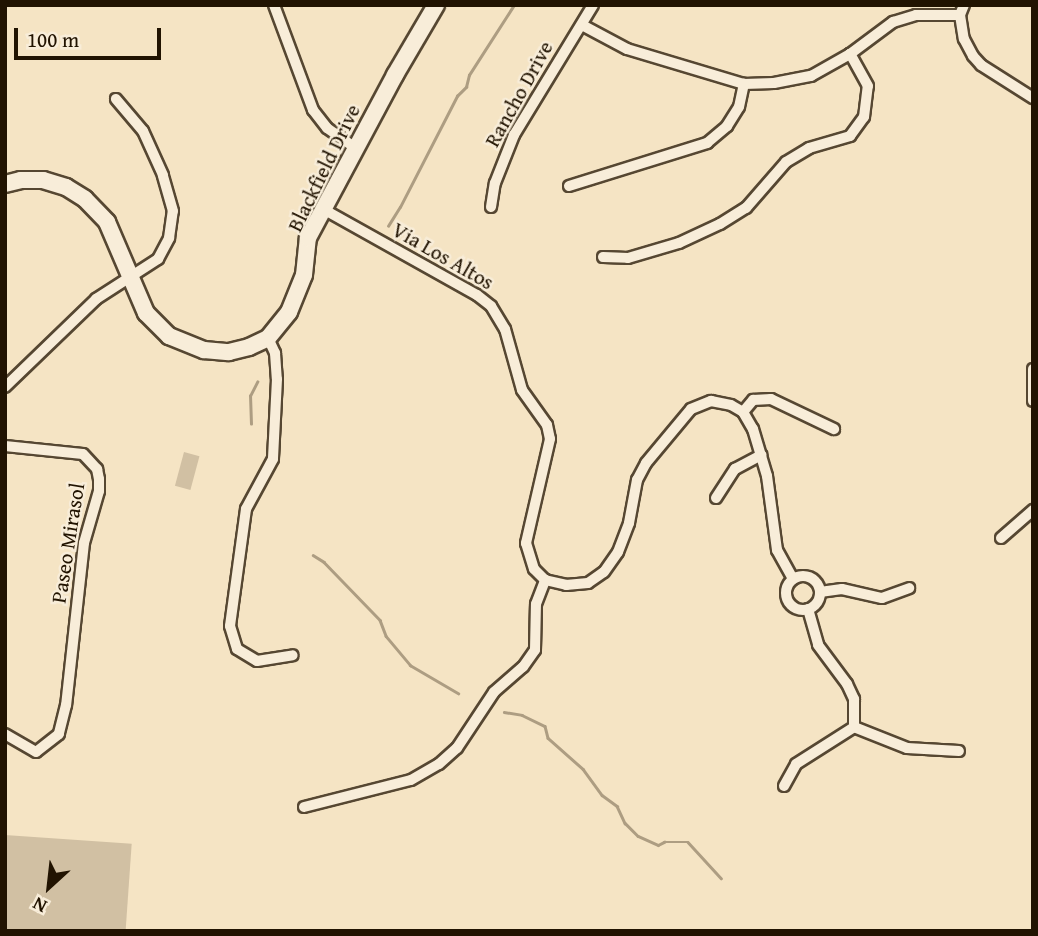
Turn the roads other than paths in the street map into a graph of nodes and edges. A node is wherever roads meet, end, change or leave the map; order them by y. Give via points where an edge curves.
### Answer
1 (436, 5) edge
2 (593, 5) edge
3 (277, 7) edge
4 (962, 10) edge
5 (582, 25) junction
6 (849, 54) junction
7 (744, 84) junction
8 (1033, 98) edge
9 (116, 99) dead end
10 (356, 148) junction
11 (5, 184) edge
12 (569, 187) dead end
13 (491, 207) dead end
14 (323, 209) junction
15 (603, 257) dead end
16 (129, 278) junction
17 (268, 338) junction
18 (1033, 369) edge
19 (5, 387) edge
20 (1033, 401) edge
21 (743, 412) junction
22 (834, 429) dead end
23 (5, 446) edge
24 (761, 455) junction
25 (716, 498) dead end
26 (1033, 510) edge
27 (1001, 538) dead end
28 (793, 579) junction
29 (545, 580) junction
30 (909, 588) dead end
31 (820, 592) junction
32 (808, 609) junction
33 (293, 655) dead end
34 (854, 727) junction
35 (5, 734) edge
36 (959, 751) dead end
37 (784, 786) dead end
38 (304, 807) dead end

1 - 10 street, Blackfield Drive
2 - 5 street, Rancho Drive
3 - 10 street via 313,110 327,128
4 - 6 street via 892,22
4 - 8 street via 964,39 981,65
5 - 7 street via 627,49
5 - 13 street, Rancho Drive via 514,135
6 - 7 street via 811,76
6 - 15 street via 868,86 864,117 850,136 786,162 746,208 720,224 628,258
7 - 12 street via 739,107 727,126 707,143
9 - 16 street via 143,131 173,211 169,238 158,259
10 - 14 street, Blackfield Drive
11 - 16 street via 43,180 85,199 107,222
14 - 17 street, Blackfield Drive via 308,238 304,275 289,312
14 - 29 street, Via Los Altos via 477,295 491,306 505,329 522,390 547,425 550,439 526,543 534,569
16 - 17 street via 153,322 179,342 229,352
16 - 19 street via 96,299
17 - 33 street via 277,379 273,459 246,509 230,626 237,649 257,661
18 - 20 street
21 - 22 street via 753,400 771,399
21 - 24 street
21 - 29 street via 711,401 691,410 646,463 618,552 604,572 588,583 566,585
23 - 35 street, Paseo Mirasol via 79,453 92,461 99,479 84,543 59,734 36,752
24 - 25 street via 735,469
24 - 28 street via 777,550
26 - 27 street
28 - 31 street via 808,577
28 - 32 street via 787,587 788,600 797,609
29 - 38 street via 536,604 535,650 494,692 457,748 411,780
30 - 31 street via 882,598 842,589
31 - 32 street via 816,604
32 - 34 street via 818,645 854,699
34 - 36 street via 907,748
34 - 37 street via 796,764

